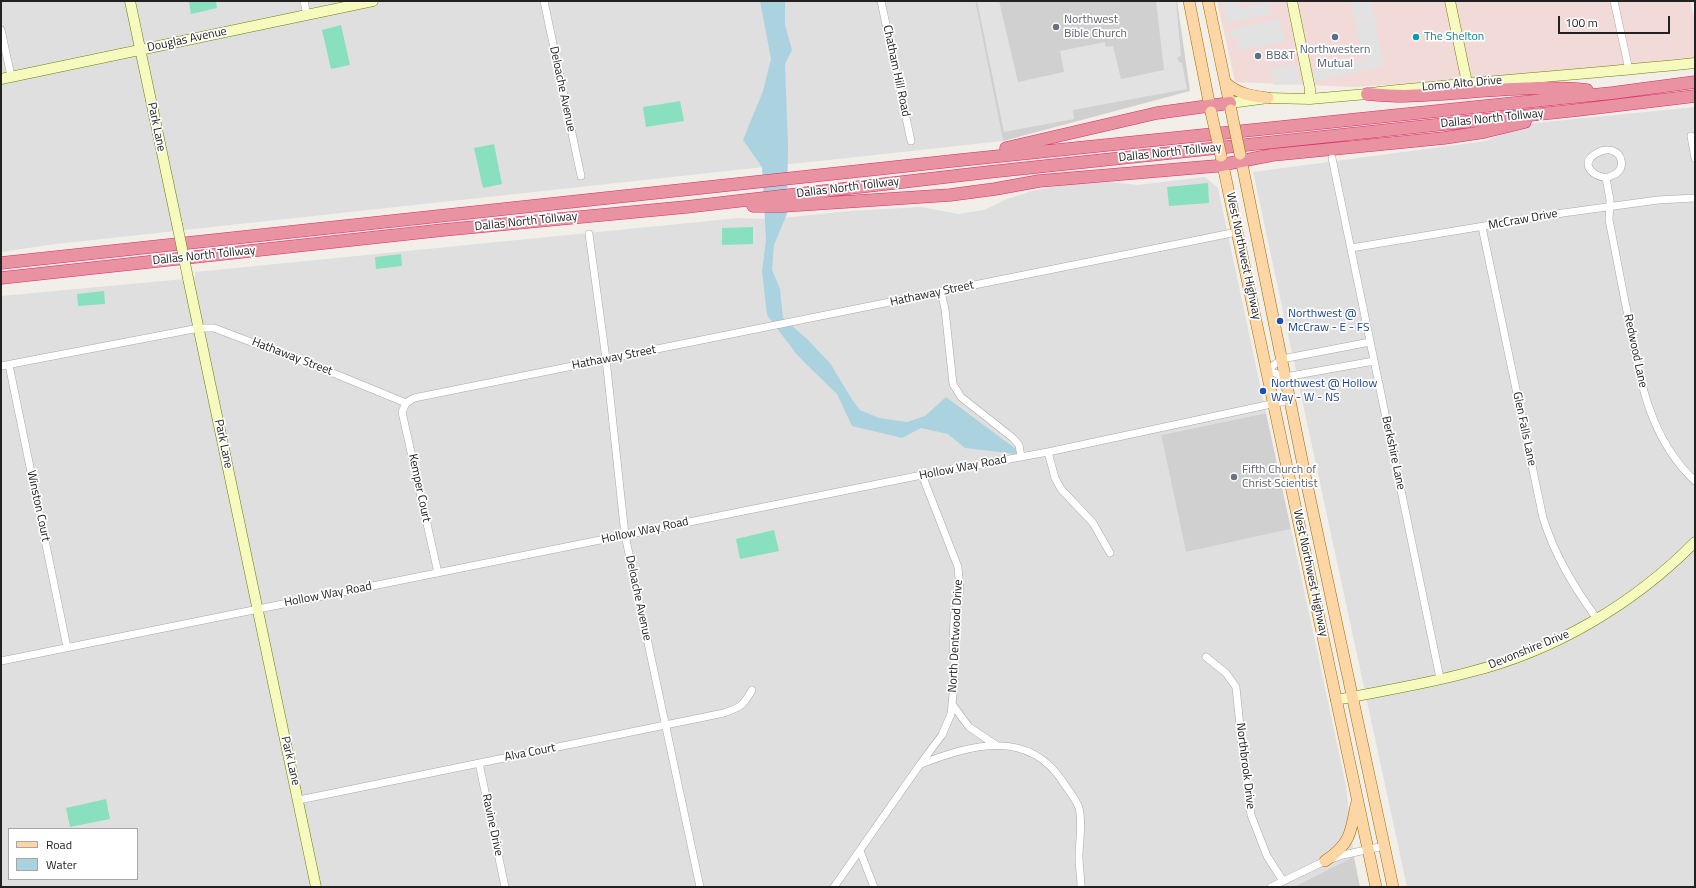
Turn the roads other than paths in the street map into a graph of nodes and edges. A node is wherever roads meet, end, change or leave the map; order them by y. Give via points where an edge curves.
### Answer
1 (130, 1) edge
2 (304, 1) edge
3 (373, 1) edge
4 (544, 1) edge
5 (881, 1) edge
6 (1189, 1) edge
7 (1208, 1) edge
8 (1292, 1) edge
9 (1450, 1) edge
10 (1614, 1) edge
11 (307, 15) junction
12 (1, 30) edge
13 (140, 49) junction
14 (1695, 64) edge
15 (1629, 70) junction
16 (6, 78) edge
17 (1467, 82) junction
18 (1695, 82) edge
19 (1226, 83) junction
20 (1612, 93) junction
21 (1367, 94) junction
22 (1695, 96) edge
23 (1268, 98) junction
24 (1310, 99) junction
25 (1230, 107) junction
26 (1211, 108) junction
27 (1578, 110) junction
28 (1691, 136) dead end
29 (911, 141) dead end
30 (1241, 157) junction
31 (1332, 158) dead end
32 (1695, 158) edge
33 (960, 160) junction
34 (1222, 160) junction
35 (581, 176) dead end
36 (1606, 178) junction
37 (1695, 198) edge
38 (686, 207) junction
39 (1610, 208) junction
40 (1482, 227) junction
41 (1237, 232) junction
42 (589, 234) dead end
43 (1351, 248) junction
44 (1, 263) edge
45 (1, 278) edge
46 (941, 292) junction
47 (199, 328) junction
48 (1370, 342) junction
49 (606, 359) junction
50 (1282, 359) junction
51 (1374, 361) junction
52 (9, 365) junction
53 (1, 366) edge
54 (1267, 370) junction
55 (1285, 377) junction
56 (1290, 400) junction
57 (406, 402) junction
58 (1274, 403) junction
59 (1048, 452) junction
60 (1021, 457) junction
61 (922, 475) junction
62 (1695, 481) edge
63 (625, 535) junction
64 (1695, 542) edge
65 (1110, 553) dead end
66 (438, 573) junction
67 (257, 610) junction
68 (1597, 619) junction
69 (67, 648) junction
70 (1206, 657) dead end
71 (1, 661) edge
72 (1440, 678) junction
73 (752, 690) dead end
74 (1353, 697) junction
75 (1336, 700) junction
76 (952, 704) junction
77 (666, 726) junction
78 (996, 745) junction
79 (479, 763) junction
80 (921, 764) junction
81 (1357, 799) junction
82 (299, 800) junction
83 (1384, 846) junction
84 (1368, 849) junction
85 (860, 851) junction
86 (1325, 861) junction
87 (1283, 881) junction
88 (316, 887) edge
89 (505, 887) edge
90 (700, 887) edge
91 (834, 887) edge
92 (874, 887) edge
93 (1082, 887) edge
94 (1271, 887) edge
95 (1376, 887) edge
96 (1393, 887) edge

1 - 13 street, Park Lane
2 - 11 street
3 - 11 street, Douglas Avenue
4 - 35 street, Deloache Avenue
5 - 29 street, Chatham Hill Road
6 - 26 main road, West Northwest Highway
7 - 19 main road, West Northwest Highway
8 - 24 street
9 - 17 street
10 - 15 street
11 - 13 street, Douglas Avenue
12 - 16 street
13 - 16 street, Douglas Avenue
13 - 47 street, Park Lane, bridge
14 - 15 street, Lomo Alto Drive
15 - 17 street, Lomo Alto Drive
17 - 21 street, Lomo Alto Drive
18 - 20 highway, Dallas North Tollway
19 - 23 main road via 1230,88 1245,95
19 - 25 main road, West Northwest Highway
20 - 21 highway via 1569,88 1403,96
20 - 33 highway, Dallas North Tollway
21 - 24 street, Lomo Alto Drive
22 - 27 highway, Dallas North Tollway
23 - 24 street, Lomo Alto Drive
23 - 25 street, Lomo Alto Drive
25 - 26 highway
25 - 30 main road, West Northwest Highway, bridge
26 - 33 highway via 1157,113
26 - 34 main road, West Northwest Highway, bridge
27 - 30 highway via 1462,135
27 - 38 highway, Dallas North Tollway via 997,171
28 - 32 street
30 - 34 highway
30 - 50 main road, West Northwest Highway
31 - 43 street, Berkshire Lane
33 - 44 highway, Dallas North Tollway
34 - 38 highway via 1072,177 950,195 783,206
34 - 41 main road, West Northwest Highway
36 - 36 street via 1591,171 1589,159 1592,154 1613,150 1620,156 1621,168
36 - 39 street, Redwood Lane
37 - 39 street, McCraw Drive via 1658,200
38 - 45 highway, Dallas North Tollway via 443,230
39 - 40 street, McCraw Drive
39 - 62 street, Redwood Lane via 1609,220 1636,360 1649,411 1666,444
40 - 43 street, McCraw Drive
40 - 68 street, Glen Falls Lane via 1543,518 1562,564
41 - 46 street, Hathaway Street
41 - 54 main road, West Northwest Highway
42 - 49 street, Deloache Avenue
43 - 48 street, Berkshire Lane
46 - 49 street, Hathaway Street
46 - 60 street via 946,309 953,384 961,397 1013,438 1019,445
47 - 52 street, Hathaway Street
47 - 57 street, Hathaway Street via 214,328
47 - 67 street, Park Lane
48 - 50 street
48 - 51 street, Berkshire Lane
49 - 57 street, Hathaway Street via 414,398
49 - 63 street, Deloache Avenue
50 - 54 street
50 - 55 main road, West Northwest Highway
51 - 55 street
51 - 72 street, Berkshire Lane
52 - 53 street, Hathaway Street
52 - 69 street, Winston Court
54 - 55 street
54 - 58 main road, West Northwest Highway
55 - 56 main road, West Northwest Highway
56 - 58 street, Hollow Way Road
56 - 74 main road, West Northwest Highway
57 - 66 street, Kemper Court via 402,412
58 - 59 street, Hollow Way Road
58 - 75 main road, West Northwest Highway
59 - 60 street, Hollow Way Road
59 - 65 street via 1055,478 1061,488 1094,523
60 - 61 street, Hollow Way Road
61 - 63 street, Hollow Way Road
61 - 76 street, North Dentwood Drive via 958,567 960,590 954,617 955,675
63 - 66 street, Hollow Way Road
63 - 77 street, Deloache Avenue
64 - 68 street, Devonshire Drive via 1644,587
66 - 67 street, Hollow Way Road
67 - 69 street, Hollow Way Road
67 - 82 street, Park Lane
68 - 72 street, Devonshire Drive via 1516,658 1469,673
69 - 71 street, Hollow Way Road
70 - 87 street, Northbrook Drive via 1226,673 1236,688 1251,814 1267,856
72 - 74 street, Devonshire Drive
73 - 77 street, Alva Court via 745,703 737,708
74 - 75 street, Devonshire Drive
74 - 83 main road, West Northwest Highway
75 - 81 main road, West Northwest Highway
76 - 78 street via 969,726
76 - 80 street, North Dentwood Drive via 951,714 942,735
77 - 79 street, Alva Court
77 - 90 street, Deloache Avenue
78 - 80 street via 961,750
78 - 93 street via 1015,747 1036,756 1055,769 1078,807 1081,826 1079,858
79 - 82 street, Alva Court
79 - 89 street, Ravine Drive
80 - 85 street, North Dentwood Drive
81 - 84 main road, West Northwest Highway
81 - 86 main road via 1350,835 1338,852
82 - 88 street, Park Lane
83 - 84 street
83 - 96 main road, West Northwest Highway
84 - 86 street
84 - 95 main road, West Northwest Highway
85 - 91 street, North Dentwood Drive
85 - 92 street
86 - 87 street
87 - 94 street

